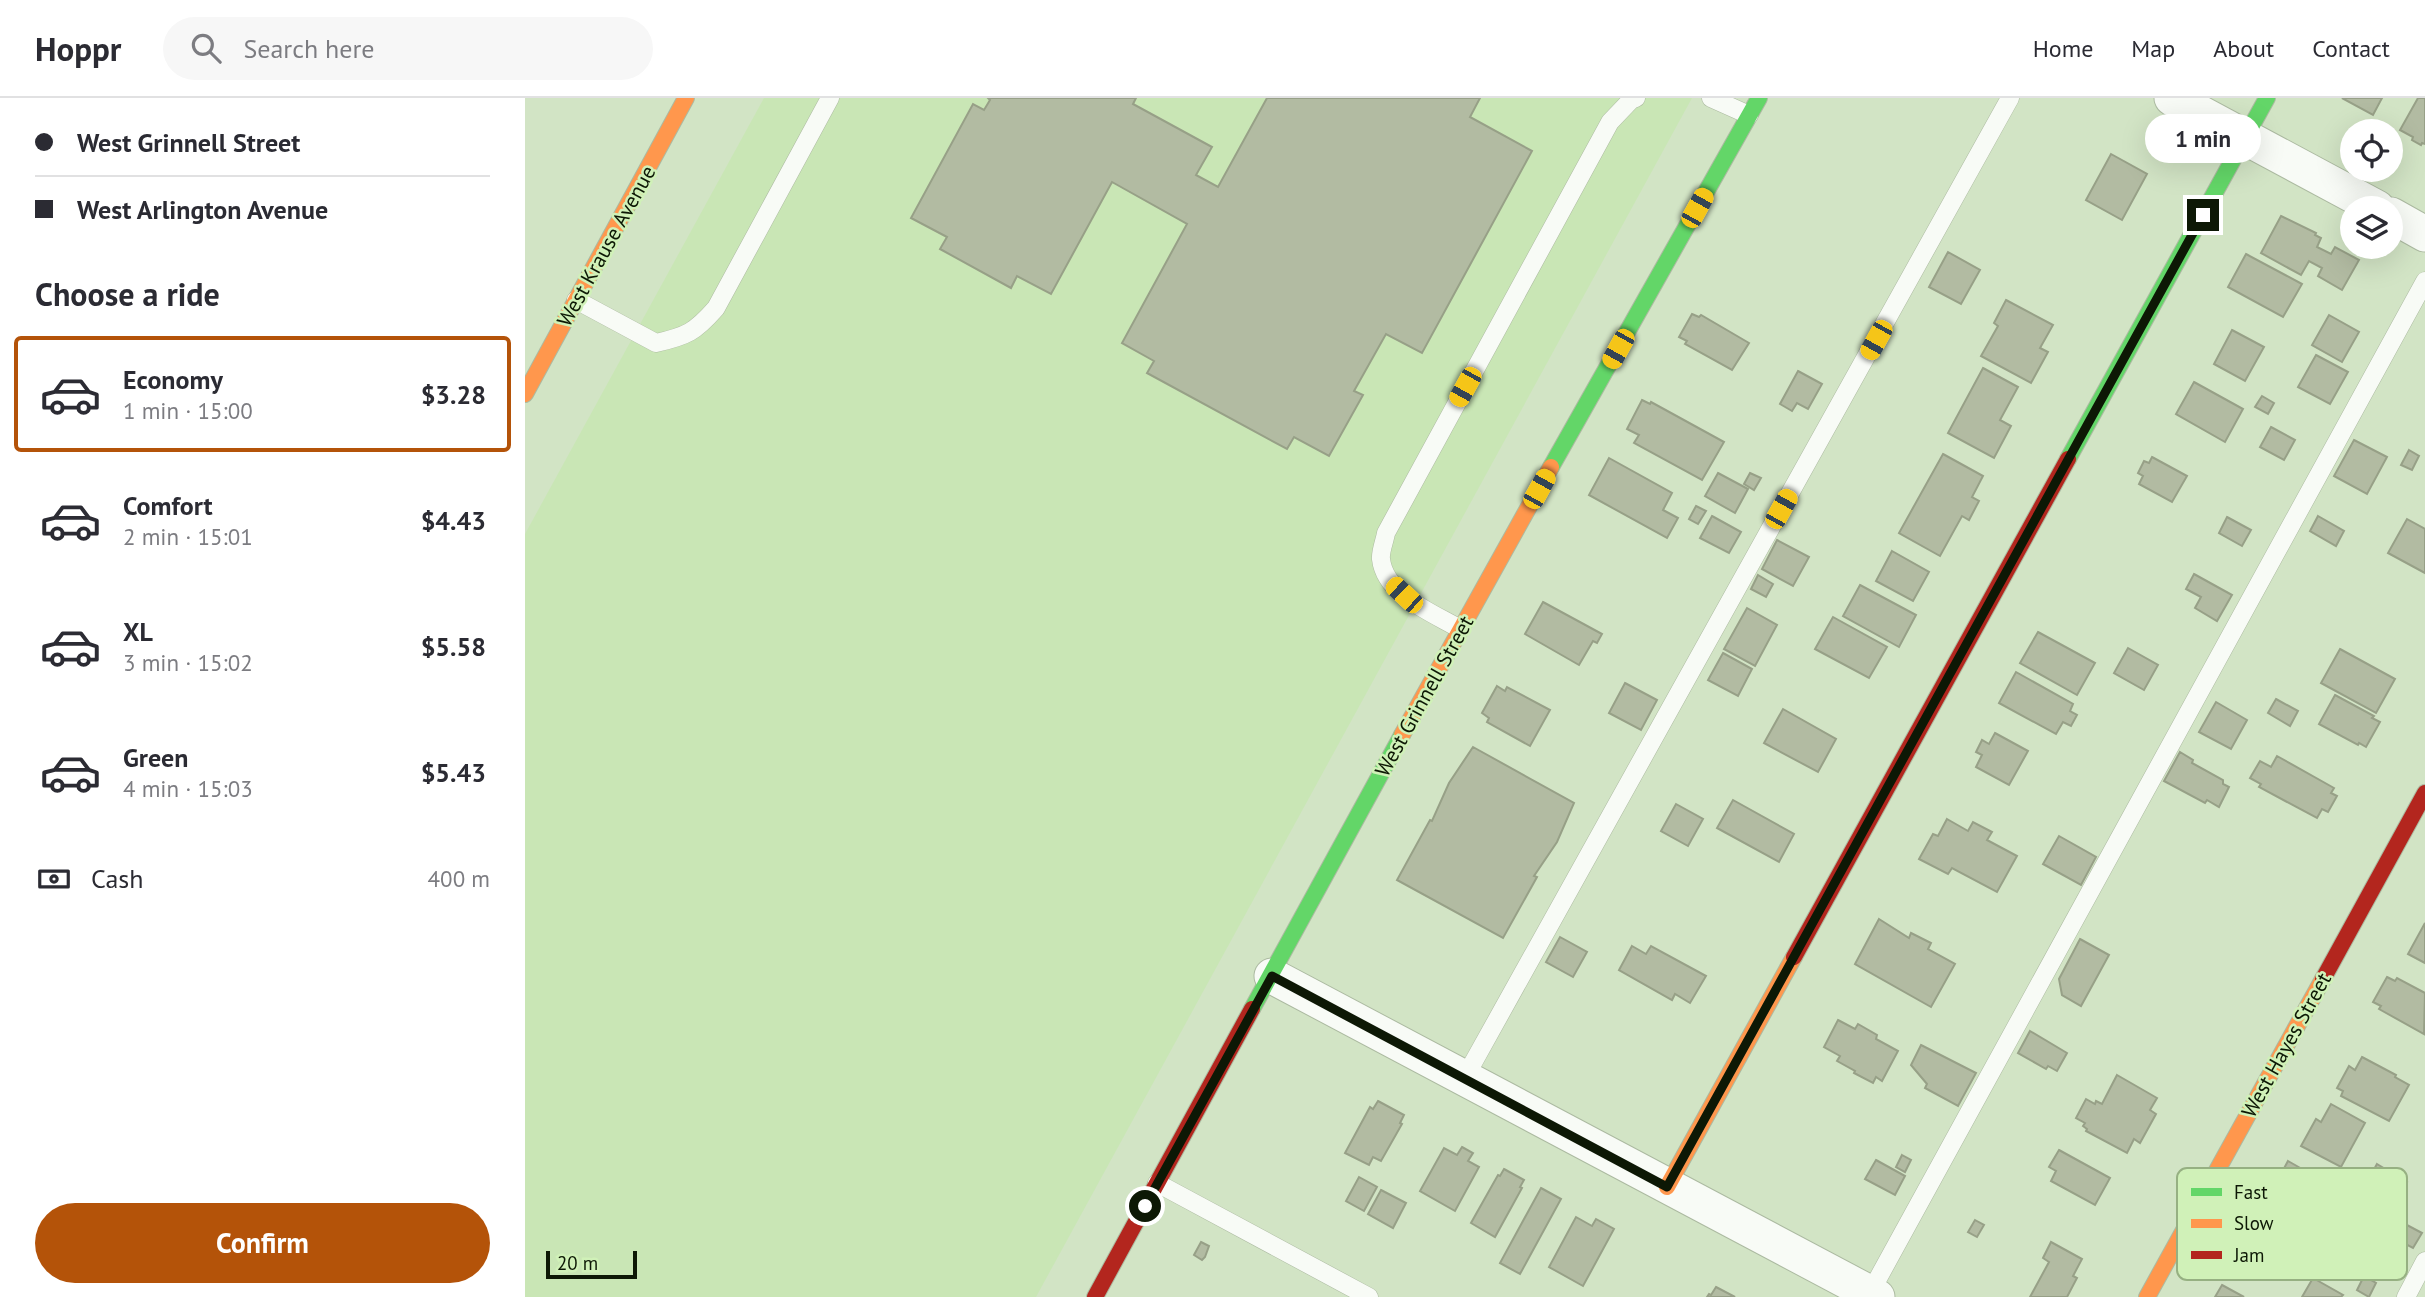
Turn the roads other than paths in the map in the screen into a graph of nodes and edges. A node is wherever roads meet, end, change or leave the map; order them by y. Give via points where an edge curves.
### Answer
1 (686, 98) edge
2 (830, 98) edge
3 (1636, 98) edge
4 (1711, 98) edge
5 (1759, 98) edge
6 (2010, 98) edge
7 (2172, 98) edge
8 (2267, 98) edge
9 (1749, 115) junction
10 (2245, 138) junction
11 (2354, 196) edge
12 (2403, 222) edge
13 (2425, 234) edge
14 (2425, 281) edge
15 (576, 300) junction
16 (525, 394) edge
17 (1460, 629) junction
18 (2425, 793) edge
19 (1272, 976) junction
20 (1464, 1079) junction
21 (2218, 1168) edge
22 (1157, 1183) junction
23 (1667, 1187) junction
24 (2177, 1243) edge
25 (2425, 1261) edge
26 (1874, 1295) edge
27 (1094, 1297) edge
28 (1369, 1297) edge
29 (2147, 1297) edge
30 (2406, 1297) edge

1 - 15 street, West Krause Avenue
2 - 15 lane via 716,308 699,328 656,343
3 - 17 lane via 1610,122 1386,533 1380,558 1390,582
4 - 9 lane
5 - 9 street, West Grinnell Street
6 - 20 lane
7 - 10 street
8 - 10 street
9 - 17 street, West Grinnell Street
10 - 11 street
10 - 23 street
12 - 13 street
14 - 26 lane
15 - 16 street, West Krause Avenue
17 - 19 street, West Grinnell Street
18 - 21 street, West Hayes Street
19 - 20 street
19 - 22 street, West Grinnell Street
20 - 23 street
22 - 27 street, West Grinnell Street
22 - 28 lane
23 - 26 street
24 - 29 street, West Hayes Street
25 - 30 lane

